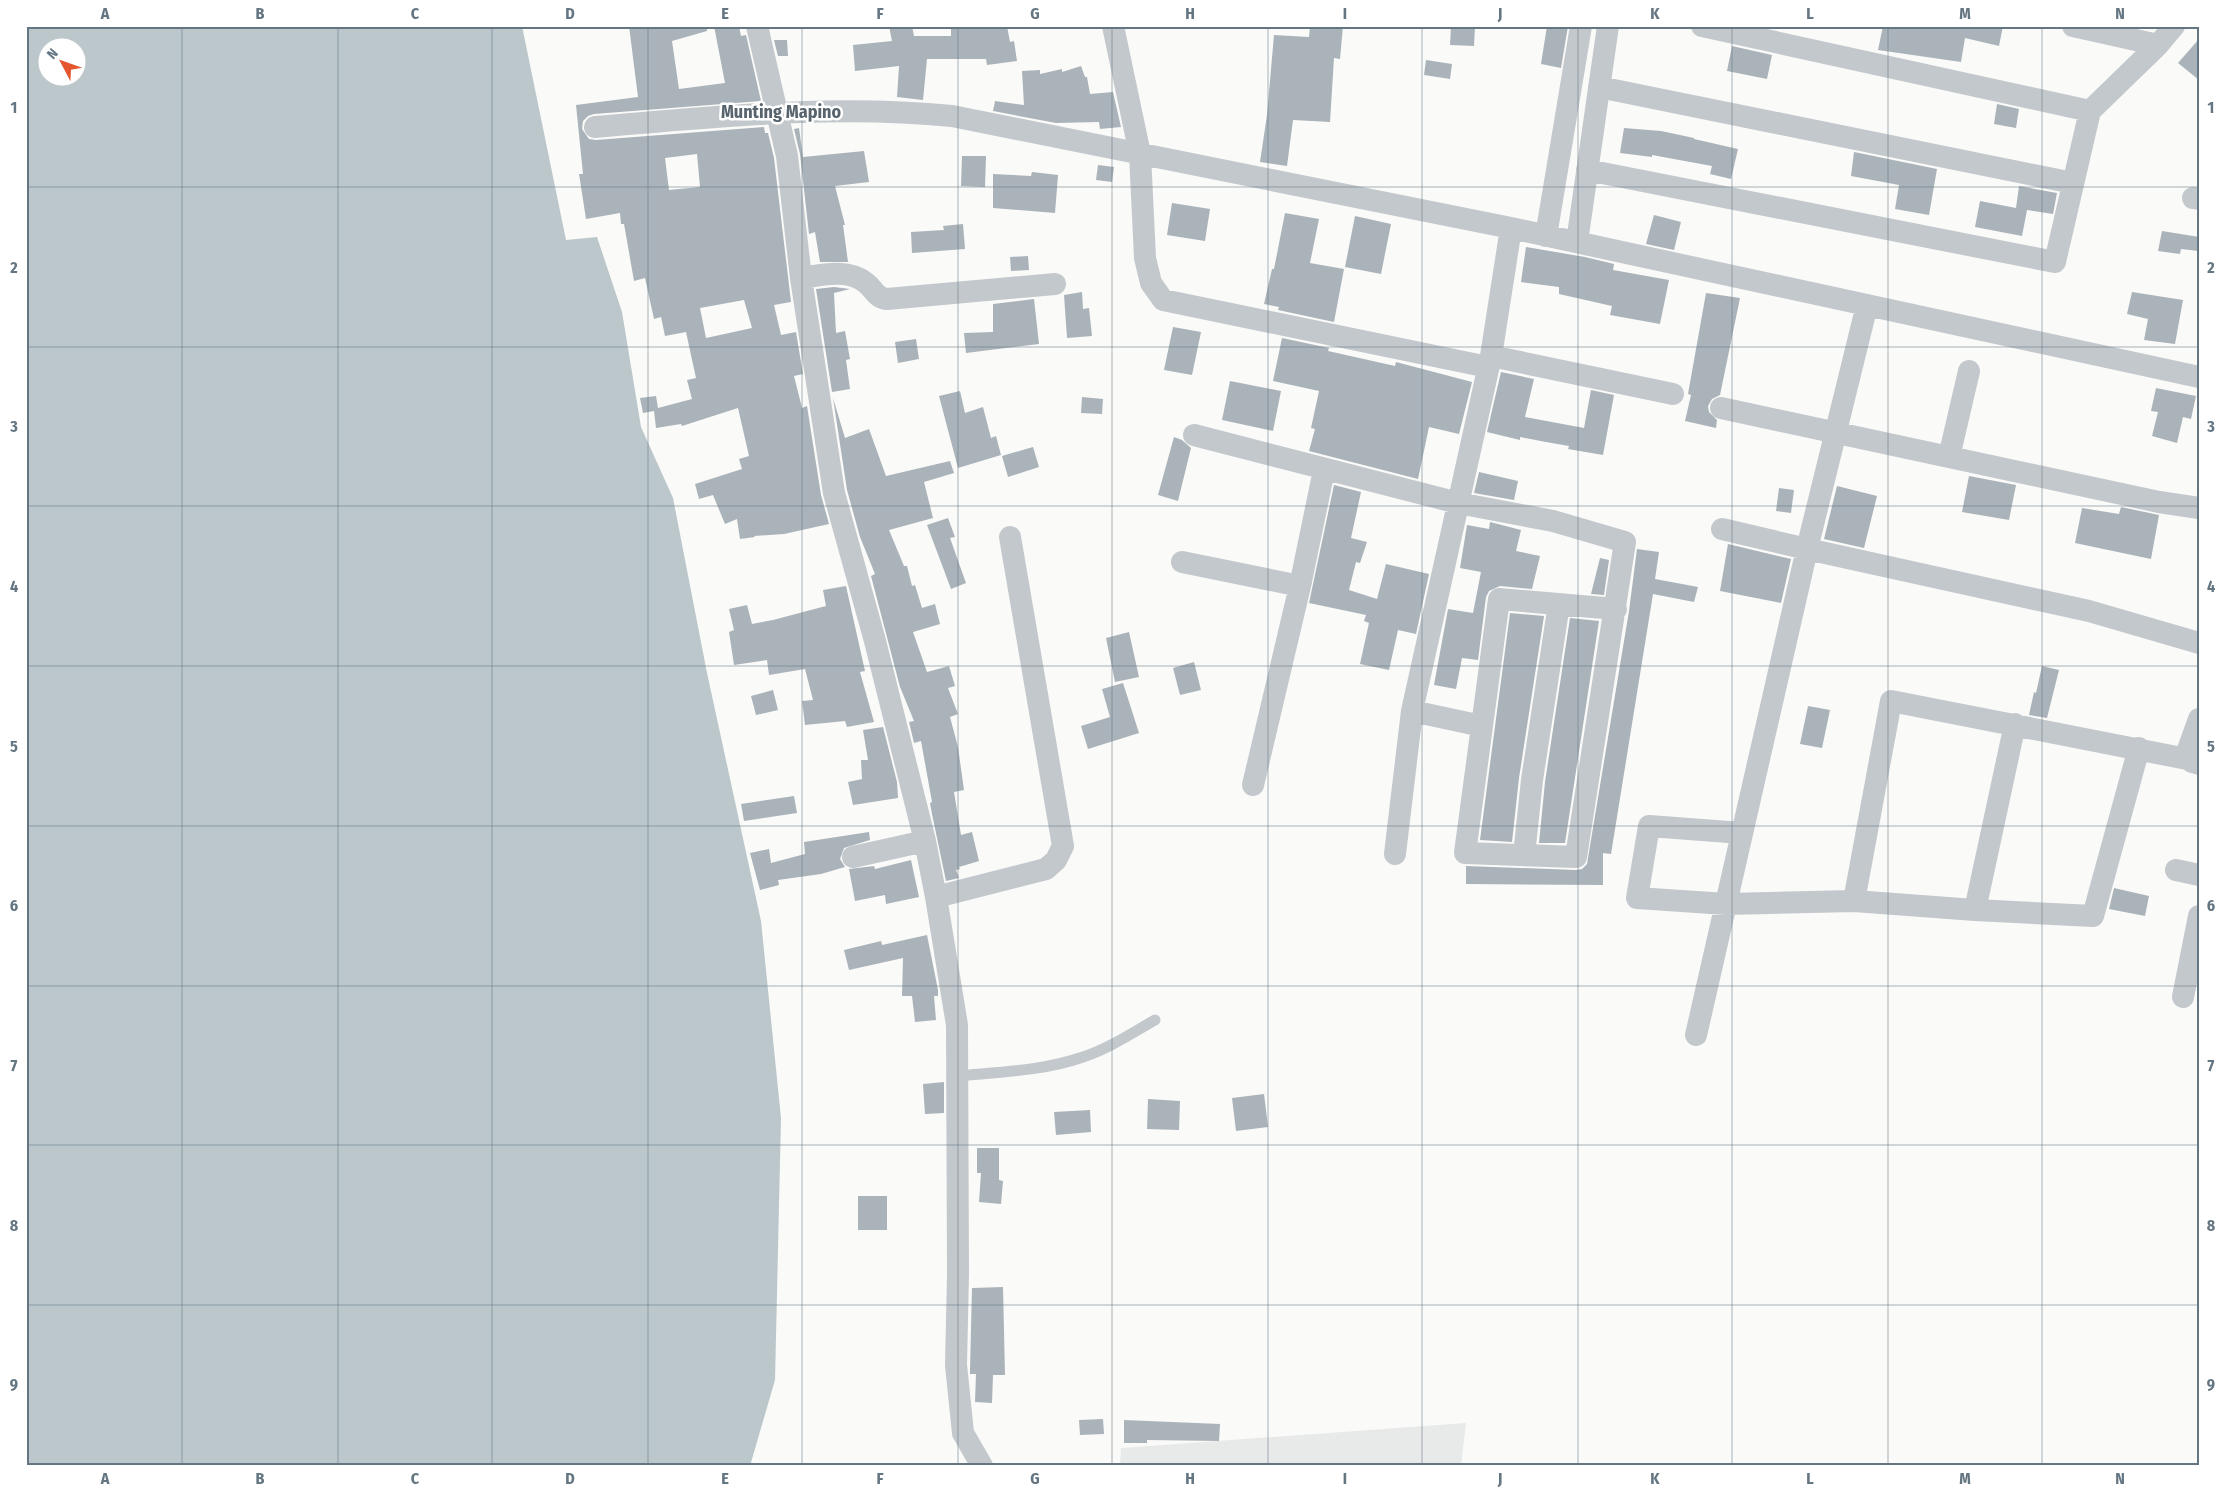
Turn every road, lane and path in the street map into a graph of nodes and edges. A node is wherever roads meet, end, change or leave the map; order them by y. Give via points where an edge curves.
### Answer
1 (757, 26) edge
2 (1113, 26) edge
3 (1580, 26) edge
4 (1608, 26) edge
5 (1702, 26) edge
6 (2073, 26) edge
7 (2174, 26) edge
8 (2158, 45) junction
9 (1599, 87) junction
10 (2090, 111) junction
11 (776, 112) junction
12 (595, 128) dead end
13 (1140, 154) junction
14 (1587, 170) junction
15 (2073, 183) junction
16 (1510, 228) junction
17 (1546, 236) junction
18 (1577, 242) junction
19 (801, 278) junction
20 (1055, 284) dead end
21 (1867, 305) junction
22 (1489, 362) junction
23 (1969, 371) dead end
24 (2199, 377) edge
25 (1672, 394) dead end
26 (1721, 408) dead end
27 (1836, 432) junction
28 (1194, 435) dead end
29 (1949, 457) junction
30 (1324, 470) junction
31 (1458, 503) junction
32 (2199, 508) edge
33 (1722, 528) dead end
34 (1010, 537) dead end
35 (1807, 550) junction
36 (1182, 562) dead end
37 (1300, 586) junction
38 (1559, 604) junction
39 (1616, 609) junction
40 (2199, 643) edge
41 (1412, 711) junction
42 (2199, 719) edge
43 (2015, 724) junction
44 (1482, 726) junction
45 (2139, 748) junction
46 (2193, 762) edge
47 (1253, 785) dead end
48 (1742, 833) junction
49 (925, 841) junction
50 (1395, 854) dead end
51 (1524, 855) junction
52 (853, 857) dead end
53 (2176, 870) dead end
54 (2199, 875) edge
55 (936, 897) junction
56 (1854, 901) junction
57 (1726, 904) junction
58 (1975, 910) junction
59 (2199, 916) edge
60 (2183, 998) dead end
61 (1155, 1020) dead end
62 (1696, 1035) dead end
63 (957, 1076) junction
64 (982, 1466) edge

1 - 11 street
2 - 13 street
3 - 17 street
4 - 9 street
5 - 10 street
6 - 8 street
7 - 8 street
8 - 10 street
9 - 14 street
9 - 15 street
10 - 15 street
11 - 12 street
11 - 13 street via 888,112 952,116
11 - 19 street via 787,156
13 - 16 street
13 - 22 street via 1145,258 1151,283 1163,300
14 - 15 street via 2055,262
14 - 18 street
16 - 17 street
16 - 22 street
17 - 18 street
18 - 21 street
19 - 20 street via 835,274 852,276 887,299
19 - 49 street via 834,492
21 - 24 street
21 - 27 street
22 - 25 street
22 - 31 street
23 - 29 street
26 - 27 street
27 - 29 street
27 - 35 street
28 - 30 street
29 - 32 street
30 - 31 street
30 - 37 street
31 - 39 street via 1553,521 1625,542
31 - 41 street
33 - 35 street
34 - 55 street via 1062,846 1056,860 1046,869
35 - 40 street via 2090,611
35 - 48 street
36 - 37 street
37 - 47 street
38 - 39 street
38 - 44 street via 1500,599
38 - 51 street
39 - 51 street via 1576,857
41 - 44 street
41 - 50 street
42 - 46 street via 2186,755
43 - 45 street
43 - 56 street via 1892,701
43 - 58 street
44 - 51 street via 1465,853
45 - 46 street
45 - 58 street via 2093,916
48 - 57 street
48 - 57 street via 1649,826 1637,898
49 - 52 street
49 - 55 street
53 - 54 street
55 - 63 street via 957,1025
56 - 57 street
56 - 58 street
57 - 62 street
59 - 60 street
61 - 63 lane via 1082,1058 1035,1069
63 - 64 street via 956,1365 964,1433

